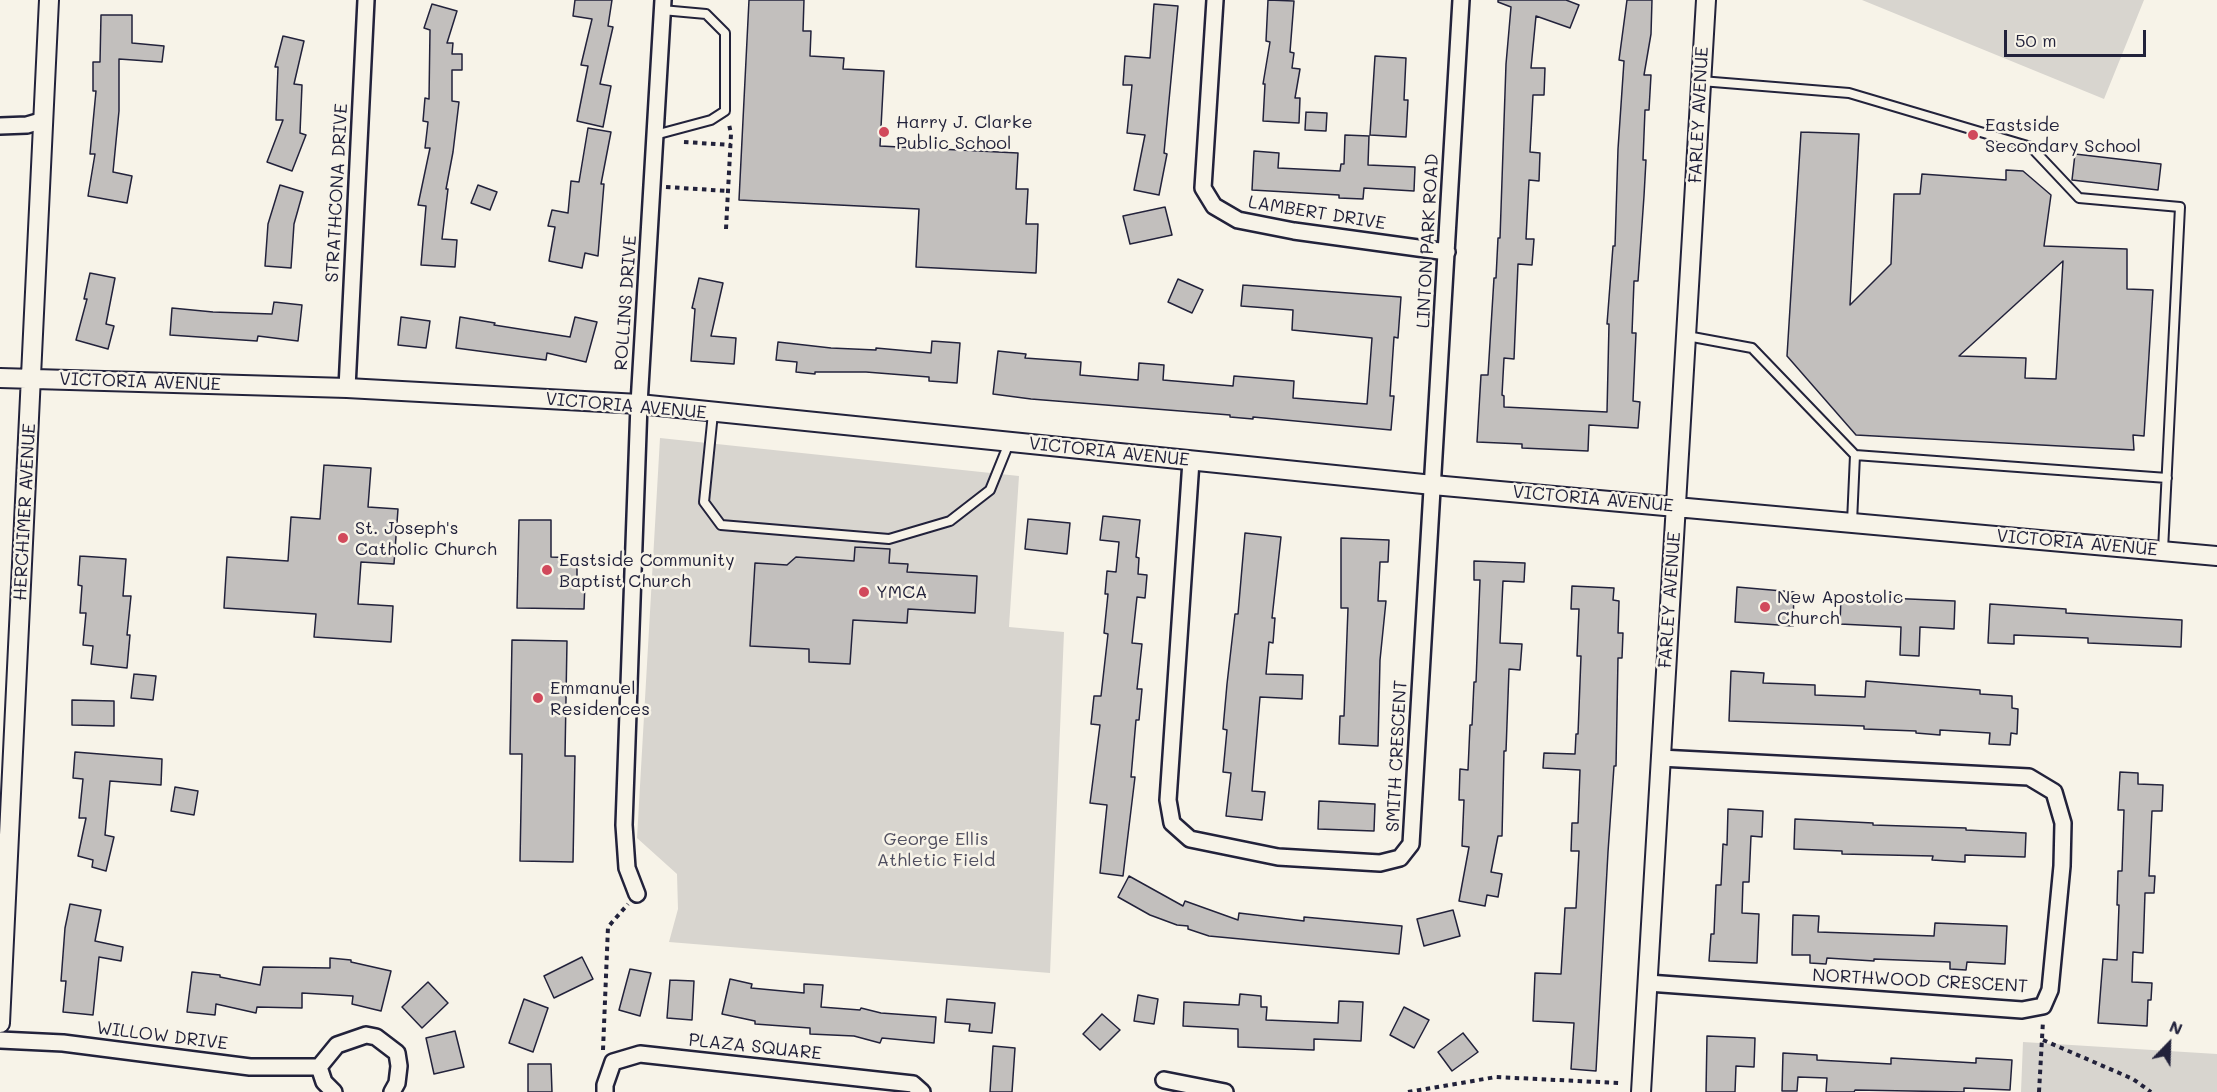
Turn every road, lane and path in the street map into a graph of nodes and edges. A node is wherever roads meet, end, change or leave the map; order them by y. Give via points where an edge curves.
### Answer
1 (49, 0) edge
2 (366, 0) edge
3 (1215, 0) edge
4 (1461, 0) edge
5 (1706, 0) edge
6 (663, 5) edge
7 (1701, 81) junction
8 (725, 111) junction
9 (44, 120) junction
10 (0, 126) edge
11 (655, 135) junction
12 (731, 145) junction
13 (652, 186) junction
14 (728, 191) junction
15 (726, 229) dead end
16 (1447, 252) junction
17 (1686, 336) junction
18 (0, 378) edge
19 (32, 378) junction
20 (348, 388) junction
21 (639, 405) junction
22 (714, 413) junction
23 (1010, 441) junction
24 (1855, 455) junction
25 (1191, 461) junction
26 (2167, 478) junction
27 (1433, 485) junction
28 (1675, 506) junction
29 (1852, 523) junction
30 (2163, 551) junction
31 (2217, 556) edge
32 (1660, 758) junction
33 (6, 770) edge
34 (637, 894) joint
35 (1648, 983) junction
36 (2043, 1006) junction
37 (0, 1023) edge
38 (0, 1040) edge
39 (2043, 1040) junction
40 (612, 1064) junction
41 (319, 1067) junction
42 (1164, 1080) dead end
43 (1618, 1083) dead end
44 (334, 1092) edge
45 (392, 1092) edge
46 (604, 1092) edge
47 (922, 1092) edge
48 (1225, 1092) edge
49 (1408, 1092) edge
50 (1641, 1092) edge
51 (2039, 1092) edge
52 (2151, 1092) edge

1 - 9 street, HERCHIMER AVENUE
2 - 20 street, STRATHCONA DRIVE
3 - 16 street, LAMBERT DRIVE via 1203,188 1214,206 1238,220 1272,227
4 - 16 street, LINTON PARK ROAD
5 - 7 street, FARLEY AVENUE
6 - 8 lane via 706,14 725,33
6 - 11 street, ROLLINS DRIVE
7 - 17 street, FARLEY AVENUE
7 - 26 lane via 1849,93 2031,147 2079,198 2180,207
8 - 11 lane via 711,120
8 - 12 path
9 - 10 street
9 - 19 street, HERCHIMER AVENUE
11 - 12 path via 663,140
11 - 13 street, ROLLINS DRIVE
12 - 14 path
13 - 14 path
13 - 21 street, ROLLINS DRIVE
14 - 15 path
16 - 27 street, LINTON PARK ROAD
17 - 24 lane via 1752,348
17 - 28 street, FARLEY AVENUE
18 - 19 street, VICTORIA AVENUE
19 - 20 street, VICTORIA AVENUE
19 - 33 street, HERCHIMER AVENUE
20 - 21 street, VICTORIA AVENUE
21 - 22 street, VICTORIA AVENUE
21 - 34 street, ROLLINS DRIVE via 624,825 627,868
22 - 23 street, VICTORIA AVENUE
22 - 23 lane via 704,502 721,525 889,539 950,521 990,490
23 - 25 street, VICTORIA AVENUE
24 - 26 lane
24 - 29 lane
25 - 27 street, VICTORIA AVENUE
25 - 27 street, SMITH CRESCENT via 1168,801 1172,823 1190,839 1278,857 1380,863 1400,858 1412,844
26 - 30 lane
27 - 28 street, VICTORIA AVENUE
28 - 29 street, VICTORIA AVENUE
28 - 32 street, FARLEY AVENUE
29 - 30 street, VICTORIA AVENUE
30 - 31 street, VICTORIA AVENUE
32 - 35 street, FARLEY AVENUE
32 - 36 street, NORTHWOOD CRESCENT via 2029,777 2054,792 2063,824 2062,866 2050,990
33 - 37 street, HERCHIMER AVENUE
34 - 40 path via 608,927 603,1049
35 - 36 street, NORTHWOOD CRESCENT via 2022,1010
35 - 50 street, FARLEY AVENUE
36 - 39 path
38 - 41 street, WILLOW DRIVE via 63,1043 250,1066
39 - 51 path
39 - 52 path via 2133,1079
40 - 46 street
40 - 47 street, PLAZA SQUARE via 640,1054 913,1084
41 - 44 street via 324,1082
41 - 45 street via 337,1045 366,1035 376,1037 397,1053 397,1083
42 - 48 street
43 - 49 path via 1496,1077

